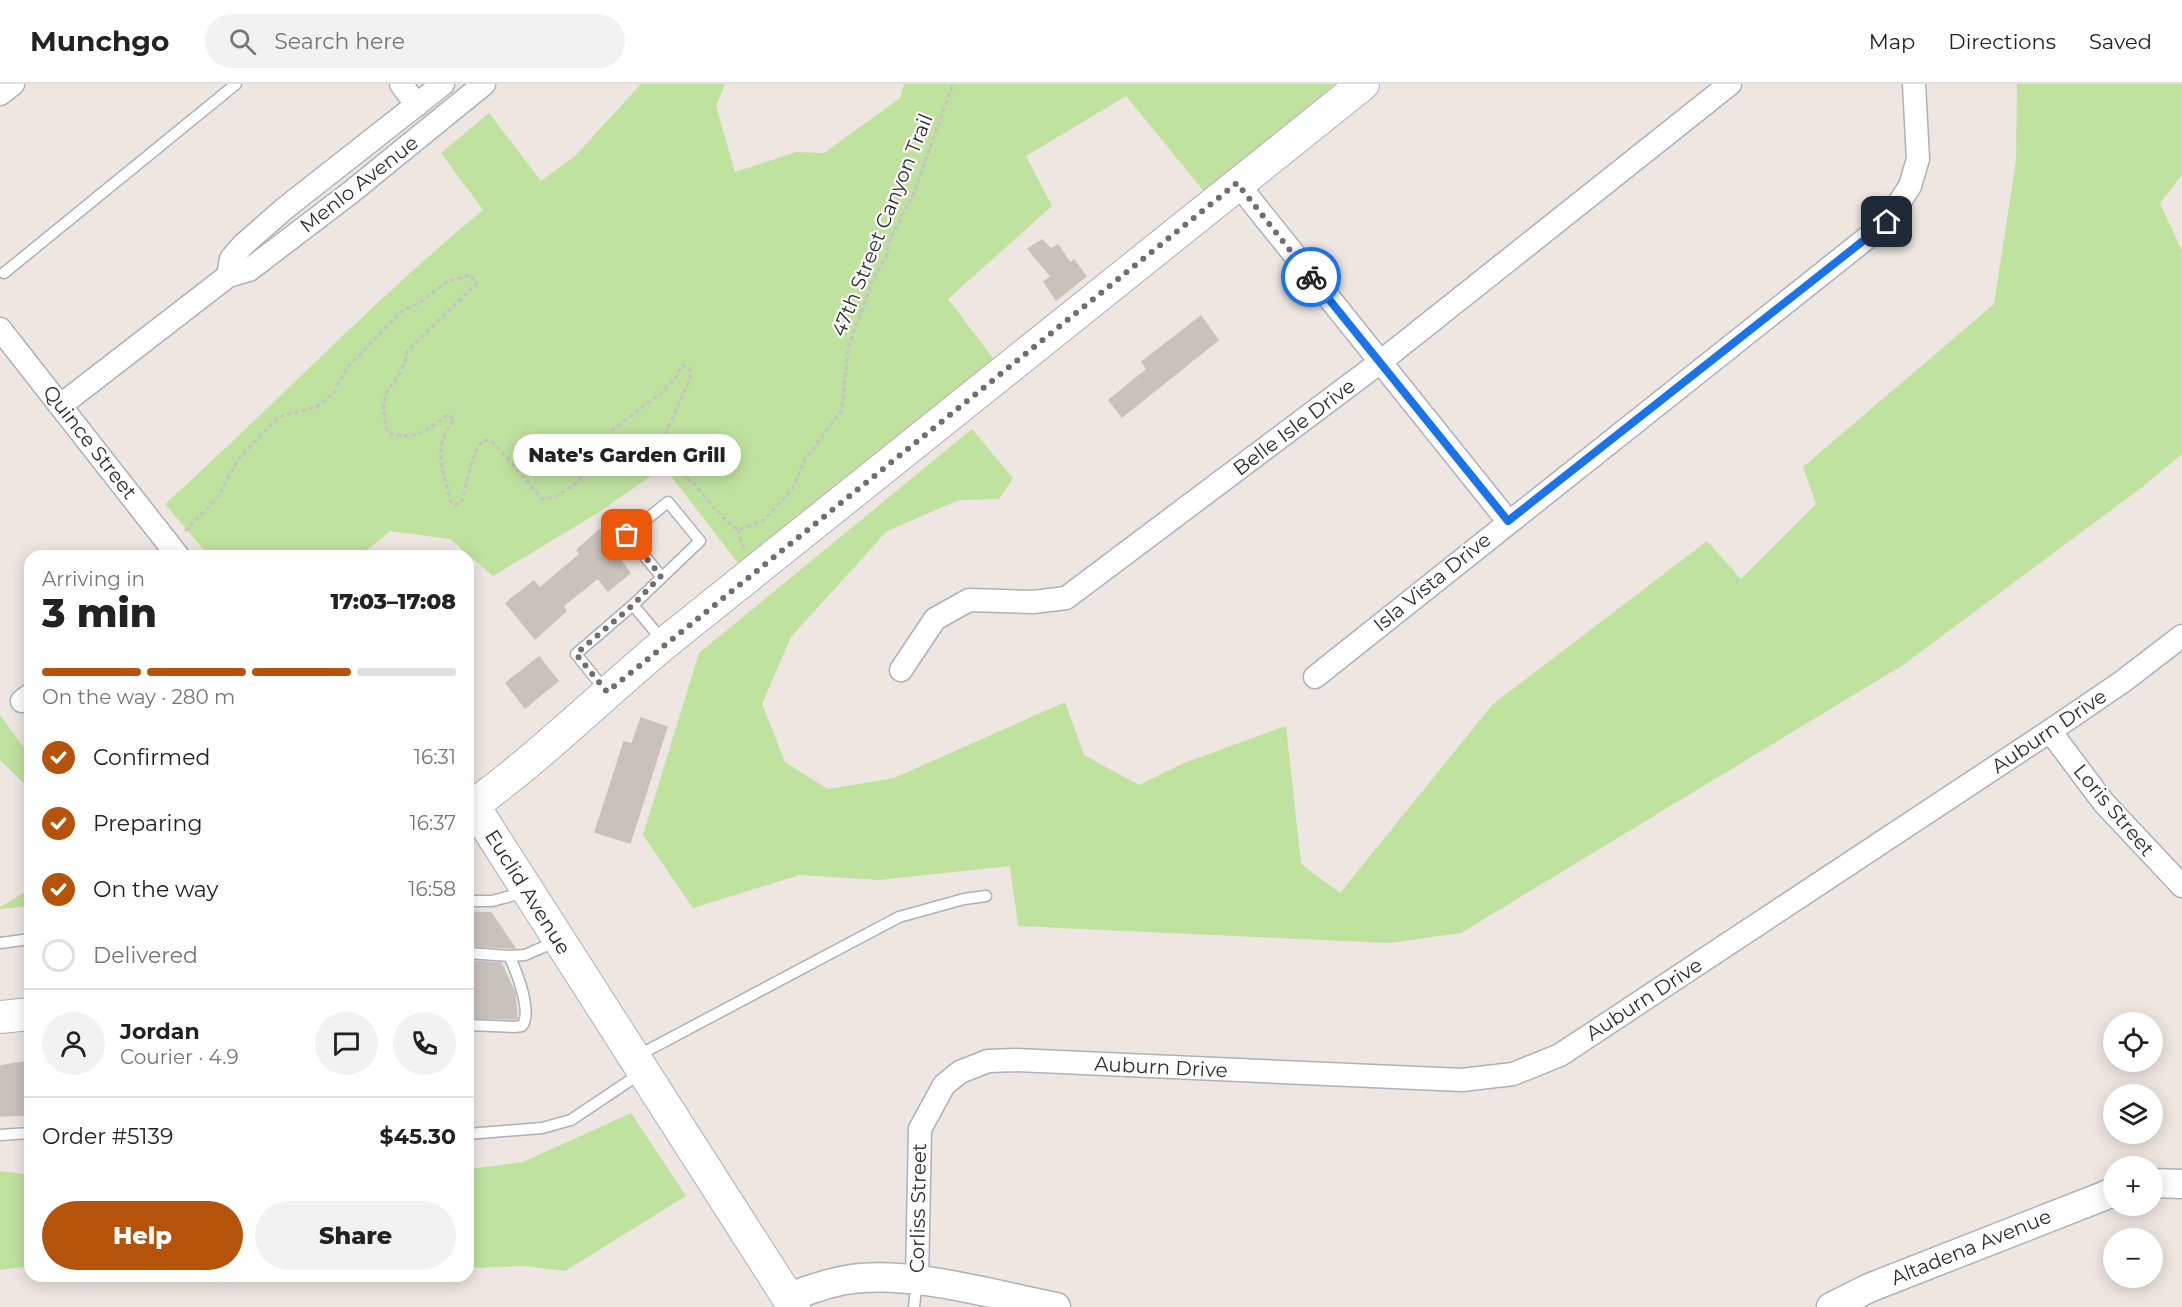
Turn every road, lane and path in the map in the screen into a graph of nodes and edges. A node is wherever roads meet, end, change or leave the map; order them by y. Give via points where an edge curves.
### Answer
1 (13, 84) edge
2 (236, 84) edge
3 (401, 84) edge
4 (443, 84) edge
5 (484, 84) edge
6 (953, 84) edge
7 (1363, 84) edge
8 (1730, 84) edge
9 (1914, 84) edge
10 (0, 94) edge
11 (417, 105) junction
12 (1237, 183) junction
13 (4, 273) dead end
14 (228, 276) junction
15 (0, 329) edge
16 (1379, 363) junction
17 (61, 405) junction
18 (1508, 521) junction
19 (173, 550) edge
20 (661, 576) junction
21 (633, 605) junction
22 (2182, 636) edge
23 (665, 643) junction
24 (901, 670) dead end
25 (1315, 676) dead end
26 (607, 692) junction
27 (2050, 731) junction
28 (474, 804) edge
29 (474, 813) edge
30 (2182, 886) edge
31 (529, 891) junction
32 (986, 896) dead end
33 (474, 901) edge
34 (24, 940) edge
35 (559, 940) junction
36 (0, 943) edge
37 (474, 953) edge
38 (509, 956) junction
39 (24, 1015) edge
40 (0, 1017) edge
41 (474, 1025) edge
42 (1015, 1060) joint
43 (639, 1065) junction
44 (24, 1133) edge
45 (474, 1134) edge
46 (0, 1135) edge
47 (2163, 1183) edge
48 (2182, 1184) edge
49 (2103, 1196) edge
50 (915, 1294) edge
51 (784, 1304) edge
52 (1056, 1307) edge
53 (1831, 1307) edge

1 - 10 street
2 - 13 lane
3 - 11 street
4 - 11 street, Menlo Avenue
5 - 14 street, Menlo Avenue via 249,270
6 - 19 path, 47th Street Canyon Trail via 913,195 889,241 848,348 842,410 805,459 792,490 764,520 738,530 663,455 661,443 690,379 690,369 682,365 660,393 611,431 605,451 565,491 542,499 497,446 483,440 474,451 469,484 461,503 455,505 450,501 440,461 444,433 454,420 452,416 448,414 421,434 401,436 388,433 383,415 385,392 405,365 407,351 477,283 469,275 445,283 402,311 347,368 333,394 316,407 278,417 237,461 218,497
7 - 12 main road, Euclid Avenue
8 - 16 street, Belle Isle Drive
9 - 18 street, Isla Vista Drive via 1918,159 1910,186 1887,222
11 - 14 street, Menlo Avenue via 243,245 231,259
12 - 16 street
12 - 23 main road, Euclid Avenue
14 - 17 street, Menlo Avenue
15 - 17 street, Quince Street
16 - 18 street
16 - 24 street, Belle Isle Drive via 1066,598 1033,602 969,600 935,619
17 - 19 street, Quince Street
18 - 25 street, Isla Vista Drive
20 - 20 lane via 700,541 668,502 627,535
20 - 21 lane
21 - 23 lane
21 - 26 lane via 576,654
22 - 27 street, Auburn Drive
23 - 26 main road, Euclid Avenue
26 - 28 main road, Euclid Avenue via 553,742
27 - 30 street, Loris Street via 2104,803
27 - 42 street, Auburn Drive via 1560,1055 1513,1074 1462,1080
29 - 31 main road, Euclid Avenue
31 - 33 lane via 492,901
31 - 35 main road, Euclid Avenue
32 - 43 lane via 899,917
34 - 36 lane
35 - 38 lane via 525,955
35 - 43 main road, Euclid Avenue
37 - 38 lane
38 - 41 lane via 522,986 525,1023 514,1027
39 - 40 main road
42 - 50 street, Corliss Street via 988,1061 960,1072 944,1085 920,1129
43 - 45 lane via 571,1120 542,1128
43 - 51 main road, Euclid Avenue
44 - 46 lane
47 - 48 street
49 - 53 street, Altadena Avenue via 1869,1288
50 - 51 street via 879,1278 846,1280
50 - 52 street

